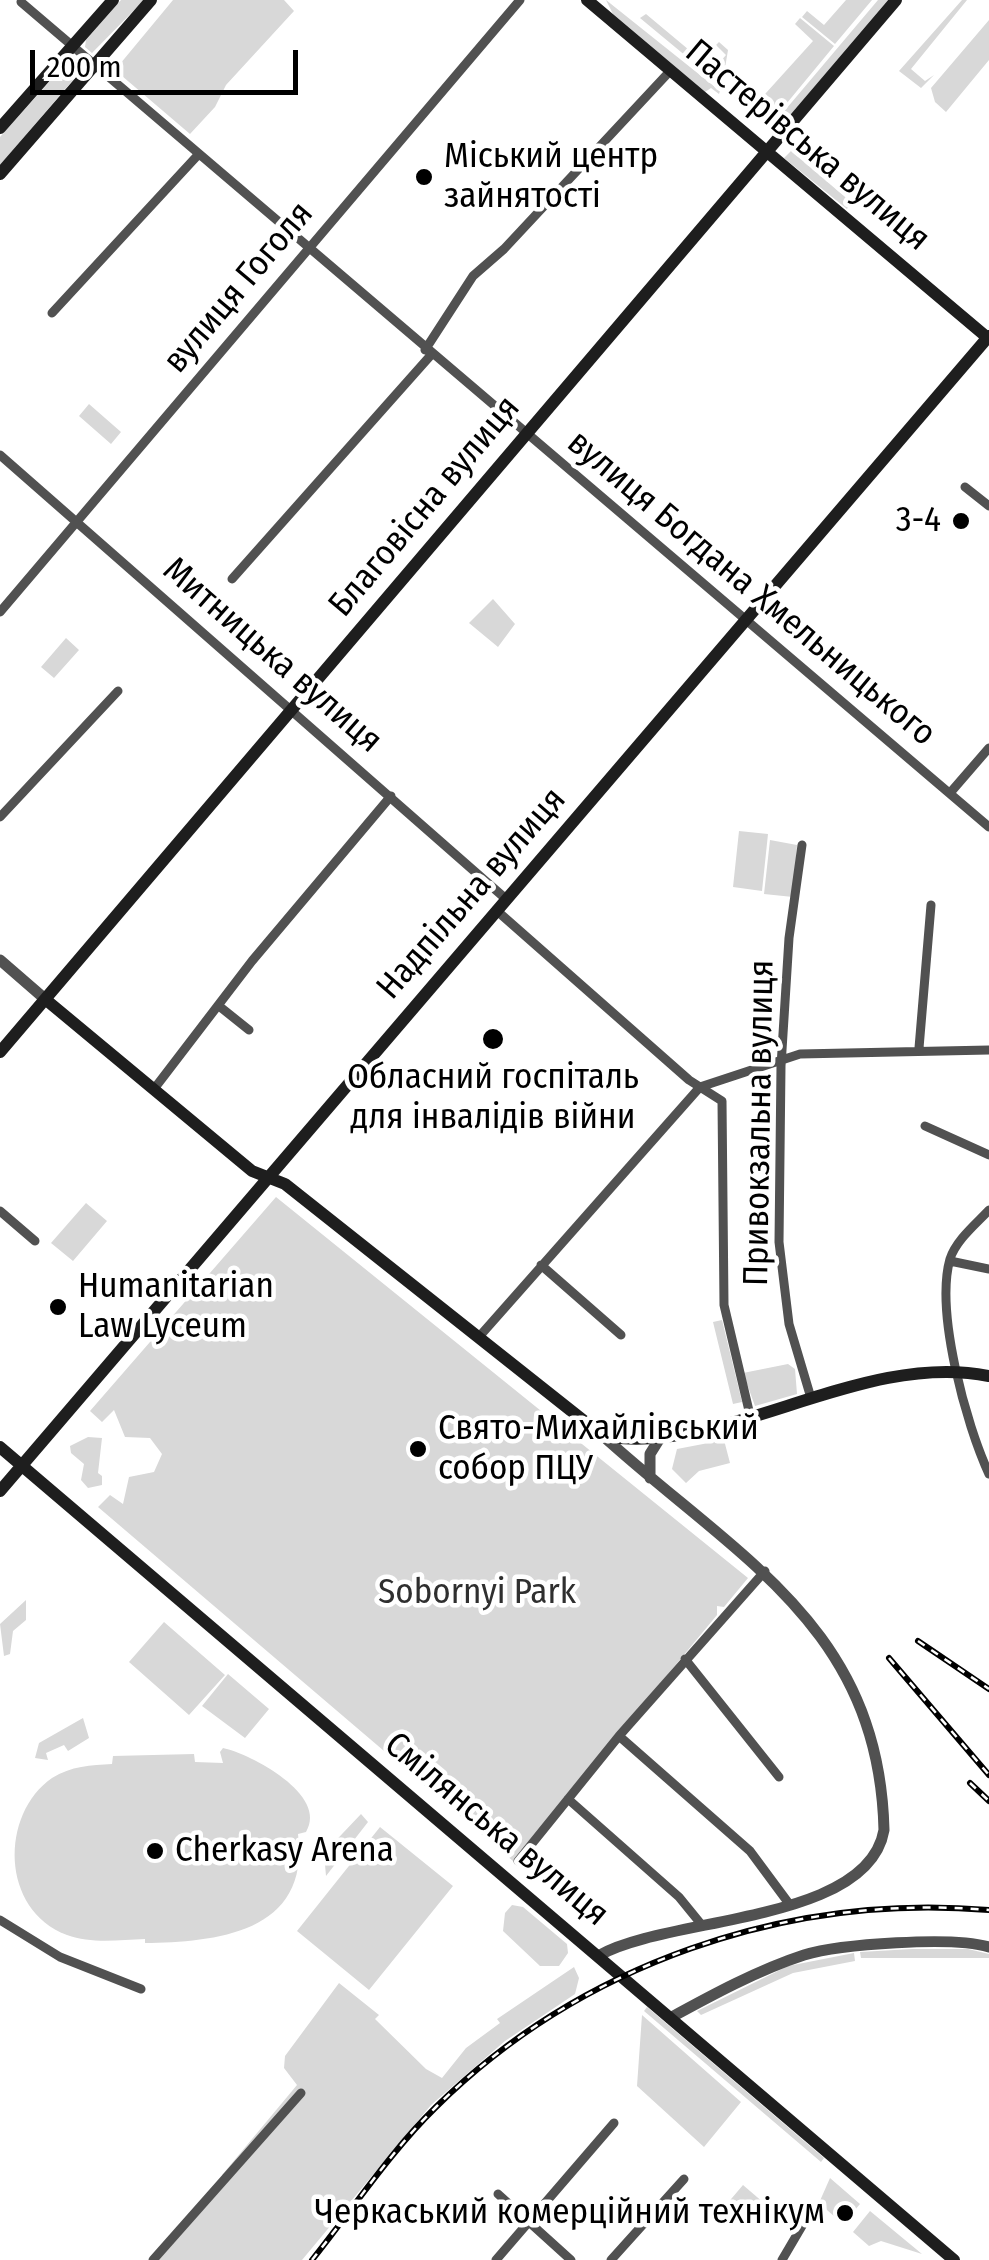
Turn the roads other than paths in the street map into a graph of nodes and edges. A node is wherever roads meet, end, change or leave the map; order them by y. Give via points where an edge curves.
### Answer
1 (113, 0) edge
2 (151, 0) edge
3 (520, 0) edge
4 (587, 0) edge
5 (896, 0) edge
6 (20, 2) edge
7 (71, 48) junction
8 (93, 67) junction
9 (670, 70) junction
10 (0, 128) edge
11 (767, 152) junction
12 (197, 156) junction
13 (0, 174) edge
14 (307, 250) junction
15 (52, 313) dead end
16 (989, 337) edge
17 (428, 352) junction
18 (525, 436) junction
19 (0, 455) edge
20 (965, 487) dead end
21 (989, 506) edge
22 (78, 523) junction
23 (232, 579) dead end
24 (0, 612) edge
25 (745, 622) junction
26 (118, 690) dead end
27 (293, 708) junction
28 (989, 748) edge
29 (950, 793) junction
30 (391, 796) junction
31 (0, 818) edge
32 (989, 826) edge
33 (802, 845) dead end
34 (506, 899) junction
35 (931, 905) dead end
36 (496, 910) junction
37 (0, 960) edge
38 (46, 999) junction
39 (219, 1006) junction
40 (249, 1030) dead end
41 (919, 1048) junction
42 (989, 1050) edge
43 (0, 1052) edge
44 (782, 1057) junction
45 (700, 1087) junction
46 (154, 1089) junction
47 (925, 1126) dead end
48 (989, 1155) edge
49 (267, 1178) junction
50 (989, 1210) edge
51 (0, 1211) edge
52 (35, 1241) dead end
53 (950, 1261) junction
54 (541, 1265) junction
55 (989, 1269) edge
56 (621, 1335) dead end
57 (478, 1338) junction
58 (956, 1371) junction
59 (989, 1376) edge
60 (811, 1398) junction
61 (750, 1415) junction
62 (602, 1436) junction
63 (660, 1438) junction
64 (0, 1447) edge
65 (22, 1466) junction
66 (989, 1474) edge
67 (650, 1478) junction
68 (0, 1491) edge
69 (765, 1571) junction
70 (685, 1659) junction
71 (619, 1736) junction
72 (778, 1777) dead end
73 (568, 1799) junction
74 (518, 1861) dead end
75 (790, 1904) junction
76 (0, 1920) edge
77 (701, 1924) junction
78 (989, 1947) edge
79 (598, 1956) junction
80 (141, 1989) dead end
81 (670, 2018) junction
82 (301, 2094) dead end
83 (614, 2123) dead end
84 (684, 2179) dead end
85 (498, 2194) dead end
86 (528, 2222) junction
87 (802, 2226) dead end
88 (153, 2260) edge
89 (496, 2260) edge
90 (572, 2260) edge
91 (611, 2260) edge
92 (782, 2260) edge
93 (954, 2260) edge

1 - 7 main road
2 - 8 main road
3 - 14 street, вулиця Гоголя
4 - 9 main road, Пастерівська вулиця
5 - 11 main road, Благовісна вулиця
6 - 7 street, вулиця Богдана Хмельницького
7 - 8 street, вулиця Богдана Хмельницького
7 - 10 main road
8 - 12 street, вулиця Богдана Хмельницького
8 - 13 main road
9 - 11 main road, Пастерівська вулиця
9 - 17 street via 478,270
11 - 16 main road, Пастерівська вулиця
11 - 18 main road, Благовісна вулиця
12 - 14 street, вулиця Богдана Хмельницького
12 - 15 street
14 - 17 street, вулиця Богдана Хмельницького
14 - 22 street, вулиця Гоголя
16 - 25 main road, Надпільна вулиця
17 - 18 street, вулиця Богдана Хмельницького
17 - 23 street
18 - 25 street, вулиця Богдана Хмельницького
18 - 27 main road, Благовісна вулиця
19 - 22 street, Митницька вулиця
20 - 21 street
22 - 24 street, вулиця Гоголя
22 - 27 street, Митницька вулиця
25 - 29 street, вулиця Богдана Хмельницького
25 - 34 main road, Надпільна вулиця
26 - 31 street
27 - 30 street, Митницька вулиця
27 - 38 main road, Благовісна вулиця
28 - 29 street
29 - 32 street, вулиця Богдана Хмельницького
30 - 34 street, Митницька вулиця
30 - 39 street
33 - 44 street, Привокзальна вулиця
34 - 36 main road, Надпільна вулиця
35 - 41 street
36 - 45 street
36 - 49 main road, Надпільна вулиця
37 - 38 street
38 - 43 main road, Благовісна вулиця
38 - 46 main road
39 - 40 street
39 - 46 street
41 - 42 street
41 - 44 street
44 - 45 street
44 - 60 street, Привокзальна вулиця via 780,1268
45 - 54 street
45 - 61 street via 723,1105 723,1298
46 - 49 main road
47 - 48 street
49 - 57 main road via 285,1184
49 - 65 main road, Надпільна вулиця
50 - 53 street
51 - 52 street
53 - 55 street
53 - 58 street
54 - 56 street
54 - 57 street
57 - 62 main road
58 - 59 main road
58 - 60 main road via 900,1376
58 - 66 street
60 - 61 main road
61 - 63 main road
62 - 63 main road
62 - 67 street
63 - 67 street via 650,1454
64 - 65 main road, Смілянська вулиця
65 - 68 main road, Надпільна вулиця
65 - 79 main road, Смілянська вулиця
67 - 69 street
69 - 70 street
69 - 75 street via 793,1601 864,1708 884,1816 880,1844 856,1873 827,1894
70 - 71 street
70 - 72 street
71 - 73 street
71 - 75 street via 750,1851
73 - 74 street
73 - 77 street
75 - 77 street
76 - 80 street via 60,1957
77 - 79 street
78 - 81 street via 910,1943 805,1955
79 - 81 main road, Смілянська вулиця
81 - 93 main road, Смілянська вулиця
82 - 88 street
83 - 86 street
84 - 91 street
85 - 86 street
86 - 89 street
86 - 90 street
87 - 92 street

